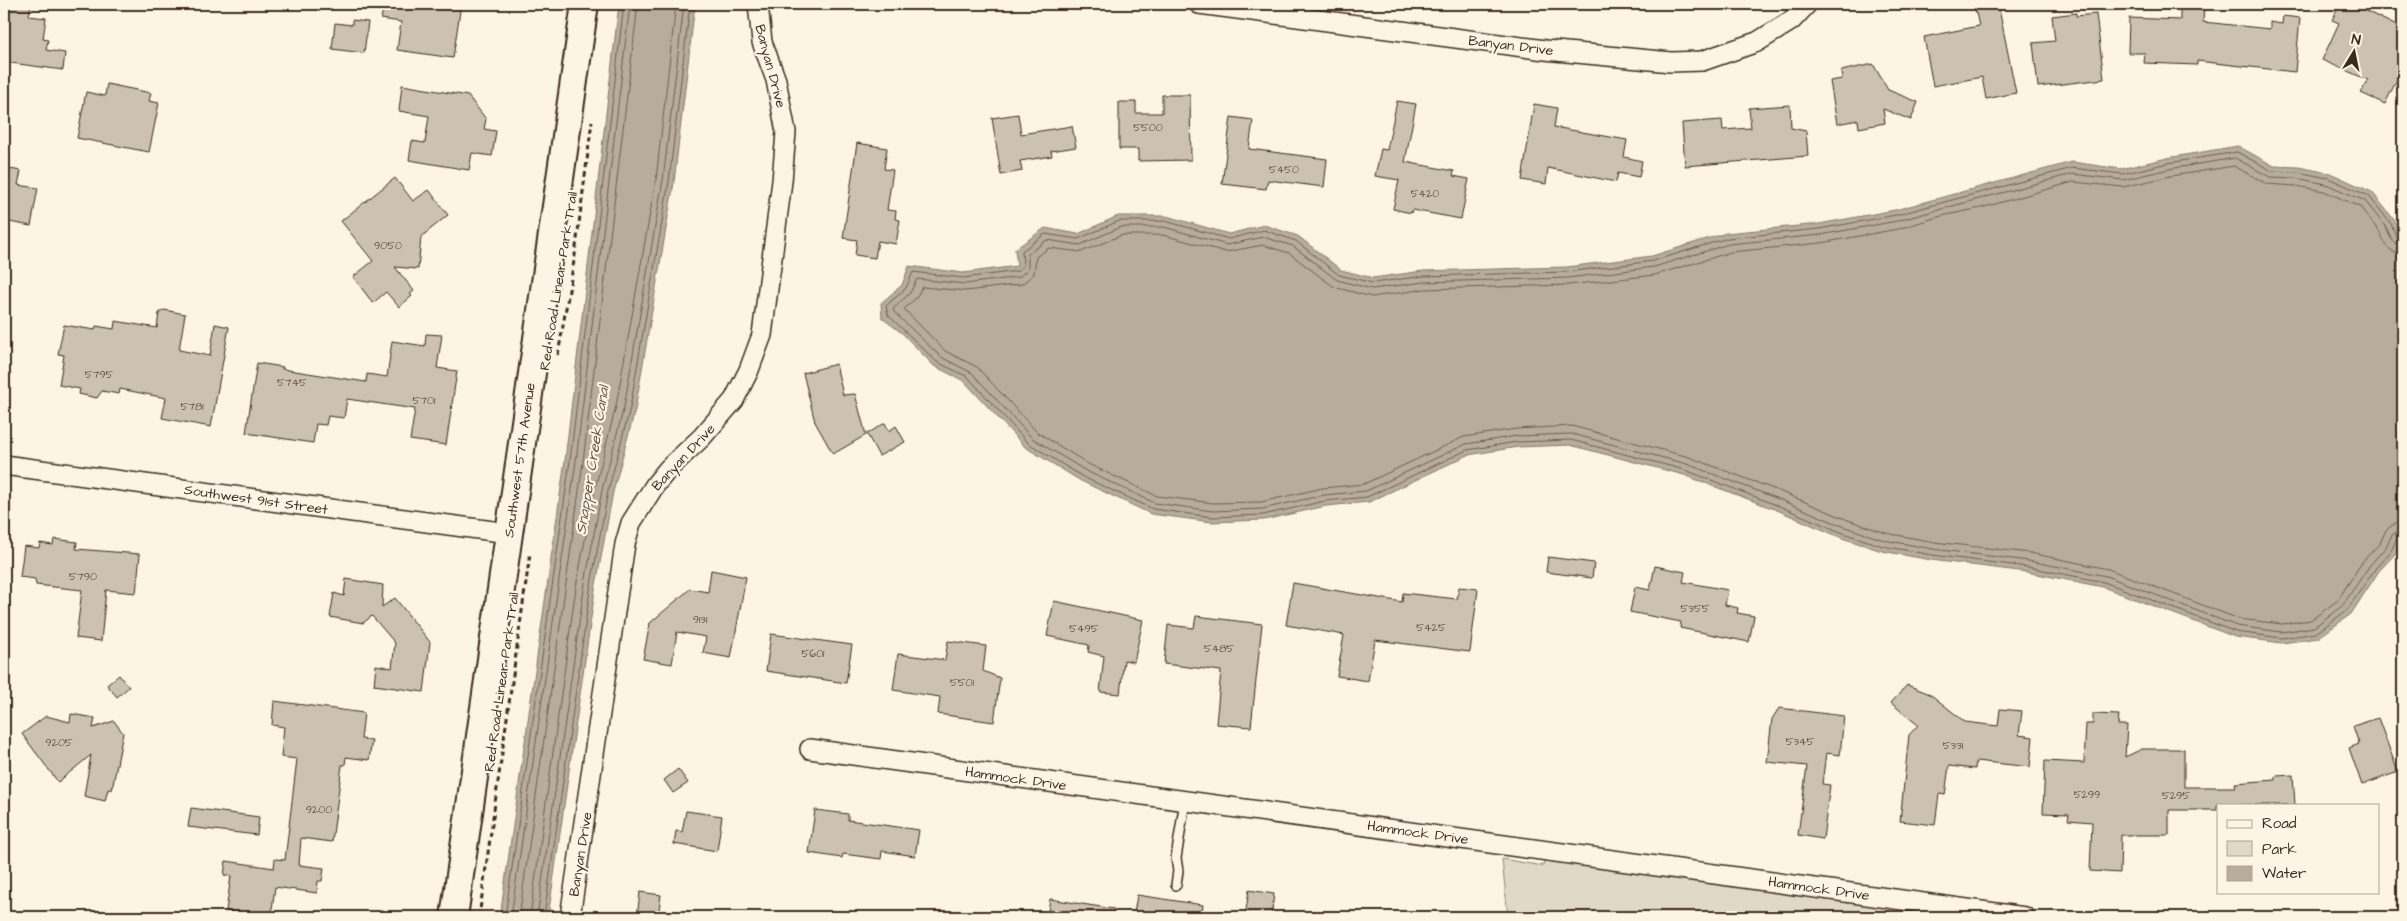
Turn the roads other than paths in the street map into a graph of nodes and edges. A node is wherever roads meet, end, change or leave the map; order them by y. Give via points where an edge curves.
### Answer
1 (585, 4) edge
2 (758, 4) edge
3 (1199, 4) edge
4 (1807, 4) edge
5 (4, 465) edge
6 (508, 532) junction
7 (810, 748) dead end
8 (1184, 801) junction
9 (1176, 885) dead end
10 (454, 917) edge
11 (570, 917) edge
12 (2025, 917) edge

1 - 6 main road, Southwest 57th Avenue
2 - 11 street, Banyan Drive via 762,42 776,80 786,132 764,327 756,354 734,400 702,437 668,468 631,523 625,544
3 - 4 street, Banyan Drive via 1545,50 1671,62 1702,61 1757,42 1791,21
5 - 6 street, Southwest 91st Street
6 - 10 main road, Southwest 57th Avenue
7 - 8 street, Hammock Drive
8 - 9 lane via 1176,858
8 - 12 street, Hammock Drive

